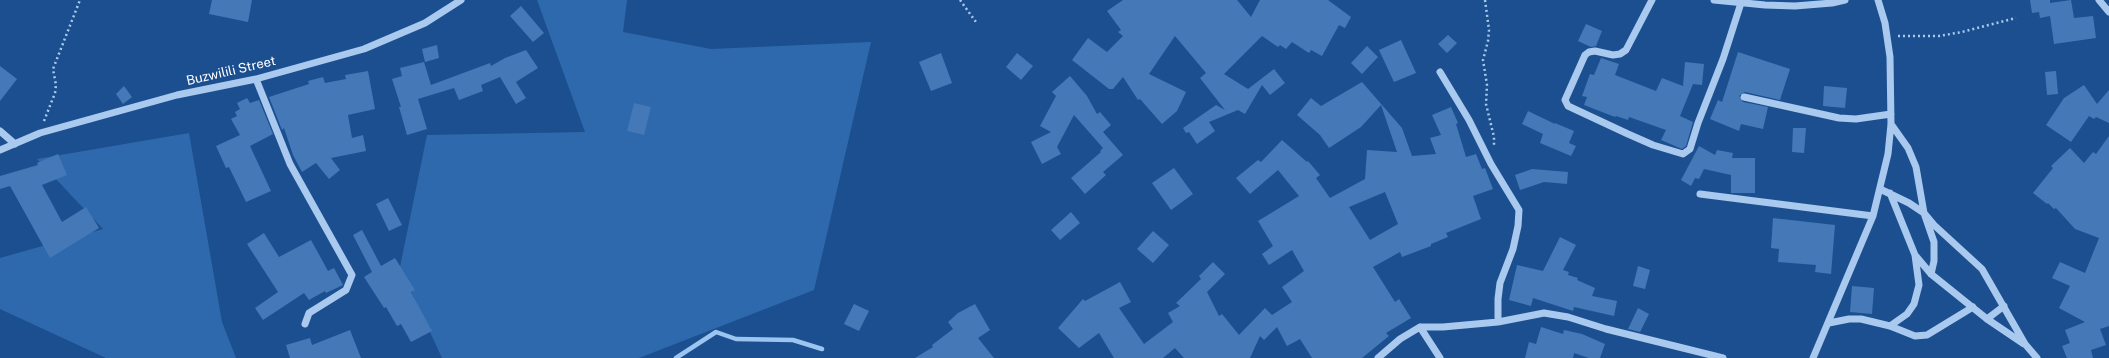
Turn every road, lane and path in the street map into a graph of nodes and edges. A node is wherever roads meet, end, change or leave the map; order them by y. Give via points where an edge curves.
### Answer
1 (80, 0) edge
2 (461, 0) edge
3 (960, 0) edge
4 (1485, 0) edge
5 (1652, 0) edge
6 (1714, 0) edge
7 (1845, 0) edge
8 (1878, 0) edge
9 (2099, 0) edge
10 (1741, 3) junction
11 (2109, 12) edge
12 (2016, 18) dead end
13 (976, 22) dead end
14 (1887, 37) junction
15 (1440, 72) dead end
16 (256, 79) junction
17 (1744, 97) dead end
18 (1891, 114) junction
19 (1891, 124) junction
20 (0, 131) edge
21 (40, 133) junction
22 (15, 144) junction
23 (0, 150) edge
24 (1491, 164) junction
25 (1880, 189) junction
26 (1890, 193) junction
27 (1700, 194) dead end
28 (1924, 213) junction
29 (1872, 216) junction
30 (1915, 255) junction
31 (1931, 274) junction
32 (2004, 306) junction
33 (1973, 307) junction
34 (1987, 319) junction
35 (1498, 322) junction
36 (1829, 323) junction
37 (305, 324) dead end
38 (1890, 326) junction
39 (1420, 327) junction
40 (2025, 344) junction
41 (1378, 358) edge
42 (1440, 358) edge
43 (1723, 358) edge
44 (1813, 358) edge
45 (2037, 358) edge

1 - 21 path via 52,69 55,93
2 - 16 street, Buzwilili Street via 425,23 364,48
3 - 13 path
4 - 24 path via 1489,30 1482,60 1487,85 1486,104 1494,137
5 - 10 street via 1626,50 1620,54 1595,51 1585,55 1566,100 1568,106 1628,134 1683,154 1690,149
6 - 10 street
7 - 10 street via 1795,6
8 - 14 street
9 - 11 street
12 - 14 path via 1939,36
14 - 18 street
15 - 24 street via 1470,120
16 - 21 street, Buzwilili Street via 177,95
16 - 37 street via 290,164 352,275 346,290 309,313
17 - 18 street via 1839,118 1856,119
18 - 19 street
19 - 25 street via 1888,154
19 - 28 street via 1912,156
20 - 22 street
21 - 22 street, Buzwilili Street
22 - 23 street, Buzwilili Street
24 - 35 street via 1519,210 1513,249 1500,283
25 - 26 street
25 - 29 street
26 - 28 street
26 - 30 street
27 - 29 street
28 - 31 street via 1934,242
28 - 32 street via 1982,269
29 - 36 street
30 - 31 street
30 - 38 street via 1918,285 1914,304 1907,314
31 - 33 street
32 - 34 street
32 - 40 street
33 - 34 street
33 - 38 street via 1927,335 1915,336
34 - 40 street
35 - 39 street
35 - 43 street via 1544,313
36 - 38 street via 1861,319
36 - 44 street
39 - 41 street via 1400,339
39 - 42 street
40 - 45 street

